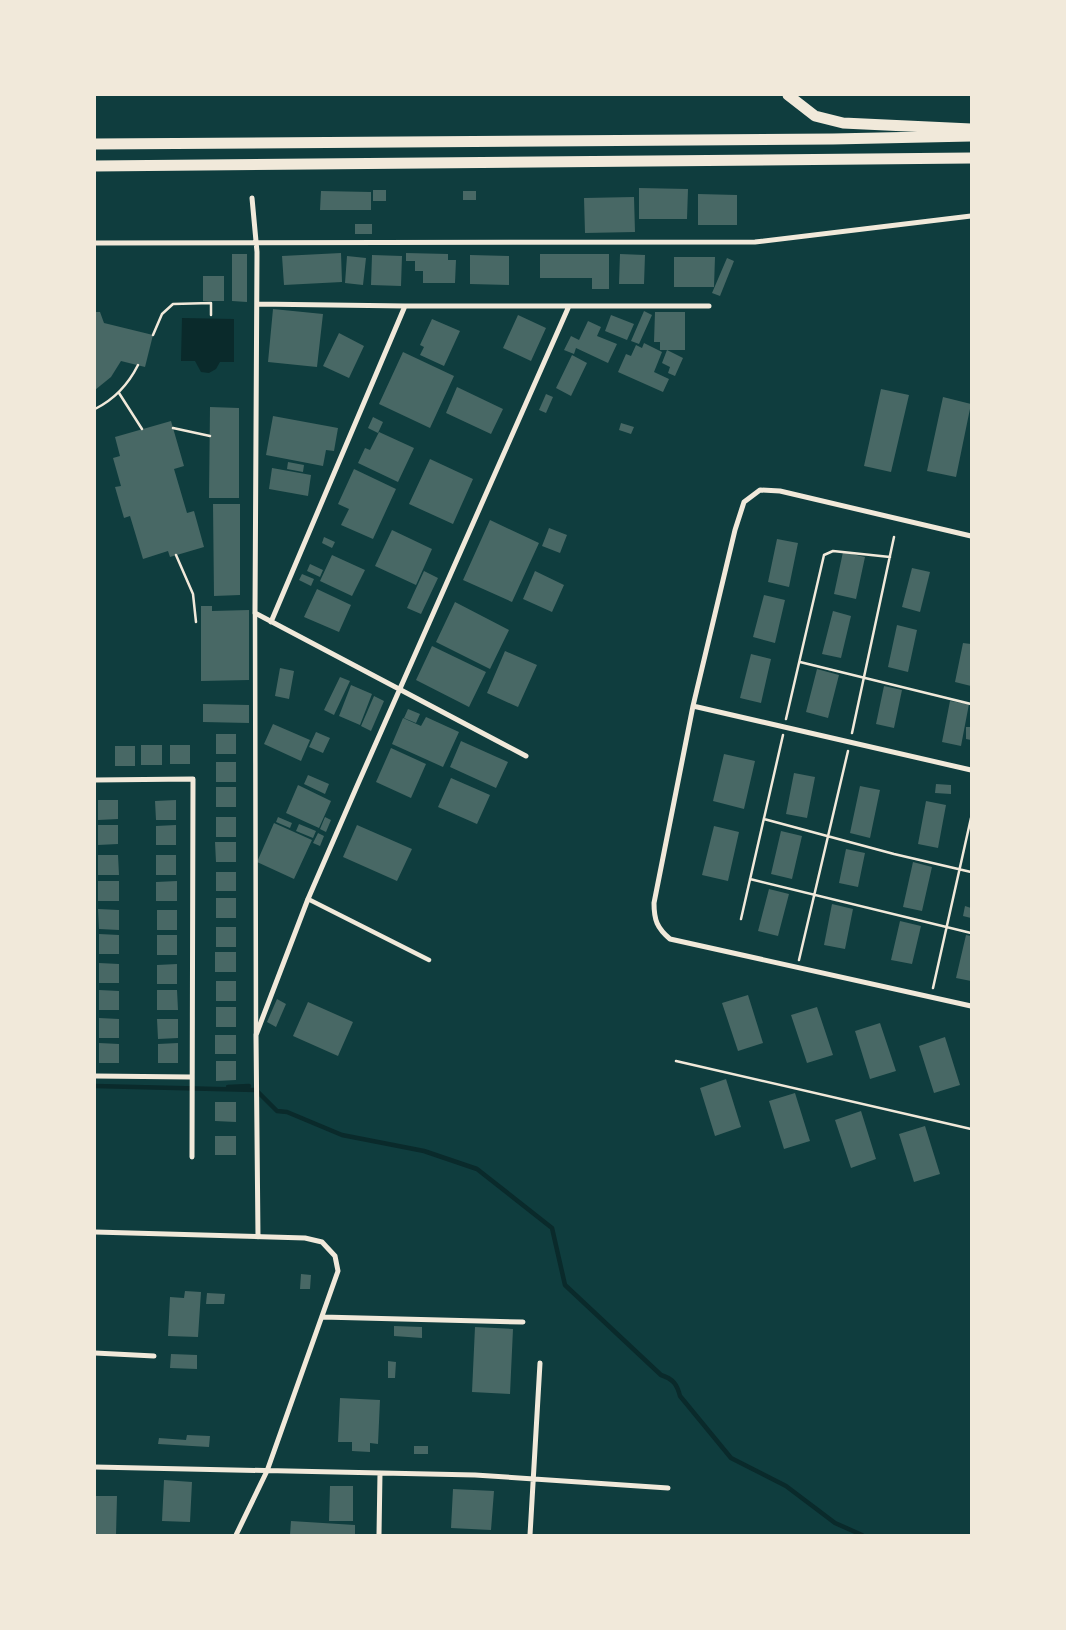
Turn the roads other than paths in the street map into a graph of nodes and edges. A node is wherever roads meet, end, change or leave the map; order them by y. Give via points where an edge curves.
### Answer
1 (788, 95) edge
2 (971, 129) edge
3 (971, 136) edge
4 (95, 144) edge
5 (971, 158) edge
6 (95, 166) edge
7 (252, 198) dead end
8 (971, 216) edge
9 (95, 243) edge
10 (257, 243) junction
11 (257, 304) junction
12 (405, 306) junction
13 (569, 306) junction
14 (708, 306) dead end
15 (971, 536) edge
16 (255, 613) junction
17 (271, 622) junction
18 (400, 690) junction
19 (693, 706) junction
20 (526, 756) dead end
21 (971, 770) edge
22 (95, 780) edge
23 (308, 899) junction
24 (429, 960) dead end
25 (971, 1006) edge
26 (256, 1035) junction
27 (95, 1076) edge
28 (191, 1077) junction
29 (192, 1157) dead end
30 (95, 1232) edge
31 (258, 1237) junction
32 (322, 1317) junction
33 (523, 1322) dead end
34 (95, 1353) edge
35 (154, 1356) dead end
36 (540, 1363) dead end
37 (95, 1467) edge
38 (267, 1471) junction
39 (380, 1473) junction
40 (532, 1480) junction
41 (668, 1488) dead end
42 (236, 1535) edge
43 (379, 1535) edge
44 (530, 1535) edge

1 - 2 highway via 815,116 843,123
3 - 4 highway
5 - 6 highway
7 - 10 street
8 - 10 street via 755,242
9 - 10 street
10 - 11 street
11 - 12 street
11 - 16 street
12 - 13 street
12 - 17 street
13 - 14 street
13 - 18 street
15 - 19 street via 780,491 760,490 744,502 735,530
16 - 17 street
16 - 26 street
17 - 18 street
18 - 20 street
18 - 23 street
19 - 21 street
19 - 25 street via 654,903 654,918 659,929 670,939
22 - 28 street via 193,780
23 - 24 street
23 - 26 street
26 - 31 street
27 - 28 street
28 - 29 street
30 - 31 street
31 - 32 street via 305,1238 322,1242 335,1256 338,1271
32 - 33 street
32 - 38 street
34 - 35 street
36 - 40 street
37 - 38 street
38 - 39 street
38 - 42 street
39 - 40 street
39 - 43 street
40 - 41 street
40 - 44 street

